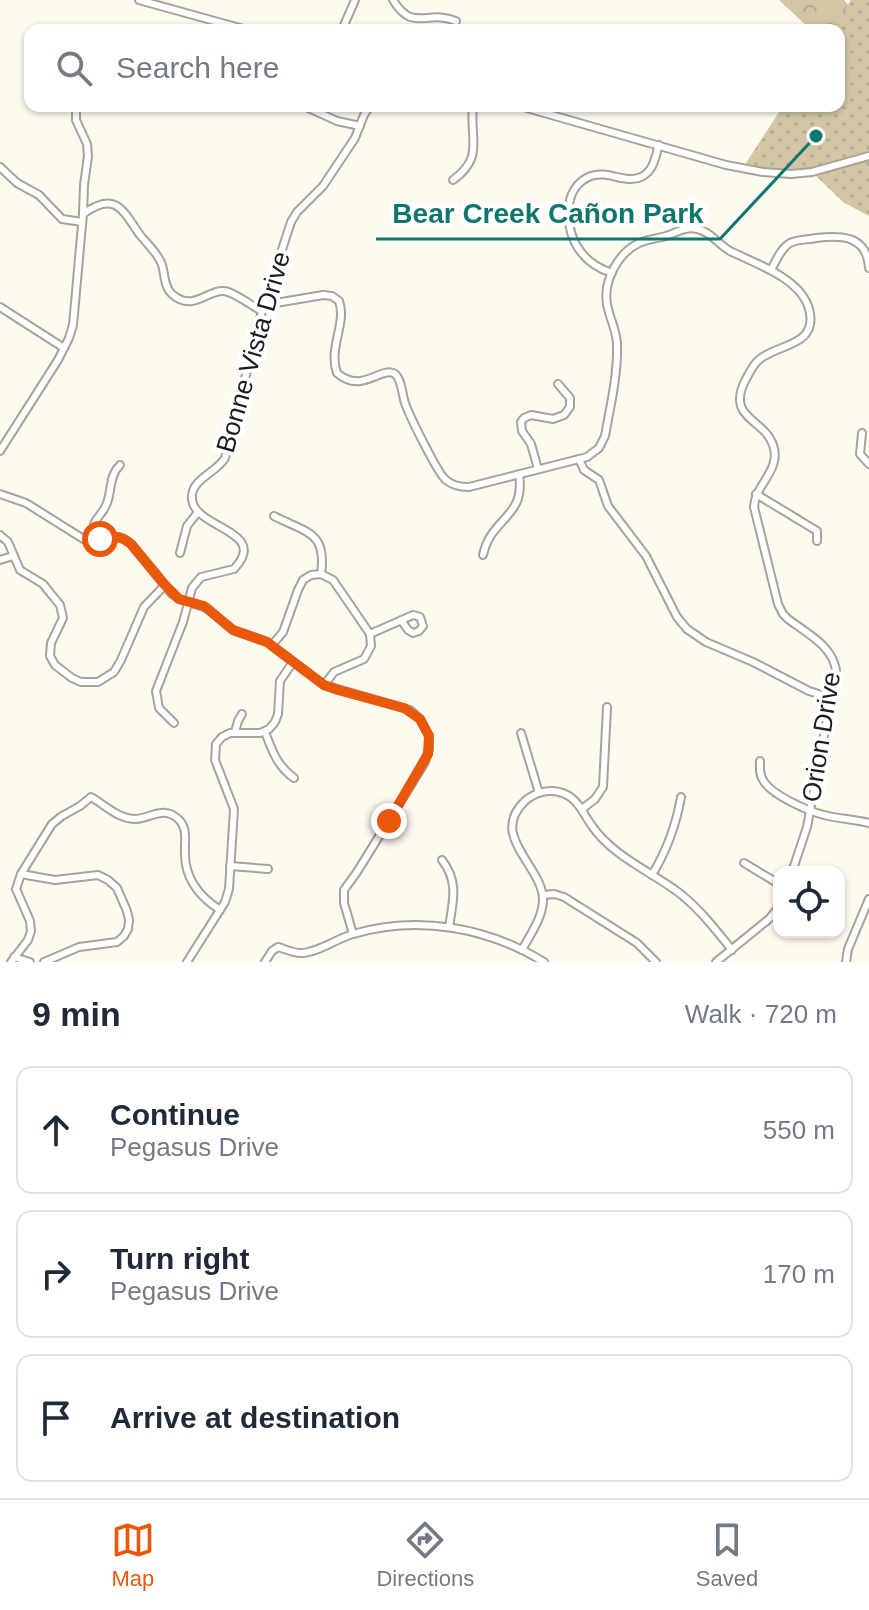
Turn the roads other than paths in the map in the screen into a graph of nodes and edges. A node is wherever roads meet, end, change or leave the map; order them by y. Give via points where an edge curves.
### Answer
1 (139, 0) edge
2 (355, 0) edge
3 (393, 0) edge
4 (456, 21) dead end
5 (225, 24) edge
6 (345, 24) edge
7 (76, 112) edge
8 (317, 112) edge
9 (366, 112) edge
10 (473, 112) edge
11 (541, 112) edge
12 (360, 126) junction
13 (659, 145) junction
14 (869, 156) edge
15 (0, 167) edge
16 (453, 180) dead end
17 (83, 218) junction
18 (869, 268) edge
19 (771, 270) junction
20 (612, 273) junction
21 (0, 307) edge
22 (263, 308) junction
23 (64, 348) junction
24 (558, 384) dead end
25 (862, 433) dead end
26 (0, 451) edge
27 (579, 459) junction
28 (869, 464) edge
29 (120, 465) dead end
30 (538, 469) junction
31 (519, 474) junction
32 (0, 494) edge
33 (756, 494) junction
34 (198, 512) junction
35 (274, 516) dead end
36 (0, 535) edge
37 (94, 540) junction
38 (817, 541) dead end
39 (180, 553) dead end
40 (483, 555) dead end
41 (13, 556) junction
42 (0, 560) edge
43 (321, 574) junction
44 (165, 585) junction
45 (189, 602) junction
46 (401, 620) dead end
47 (370, 634) junction
48 (272, 645) junction
49 (293, 662) junction
50 (324, 685) junction
51 (832, 698) junction
52 (607, 707) dead end
53 (242, 714) dead end
54 (174, 723) dead end
55 (235, 732) junction
56 (265, 732) junction
57 (521, 733) dead end
58 (760, 761) dead end
59 (294, 778) dead end
60 (539, 793) junction
61 (681, 797) dead end
62 (582, 809) junction
63 (810, 811) junction
64 (869, 823) edge
65 (442, 860) dead end
66 (744, 863) dead end
67 (230, 866) junction
68 (794, 866) edge
69 (268, 869) dead end
70 (21, 874) junction
71 (652, 875) junction
72 (773, 880) edge
73 (543, 895) junction
74 (869, 899) edge
75 (220, 910) junction
76 (773, 914) edge
77 (449, 927) junction
78 (353, 934) junction
79 (522, 950) junction
80 (732, 950) junction
81 (12, 960) edge
82 (30, 962) edge
83 (44, 962) edge
84 (187, 962) edge
85 (265, 962) edge
86 (544, 962) edge
87 (656, 962) edge
88 (716, 962) edge
89 (846, 962) edge

1 - 5 street
2 - 6 street
3 - 4 street via 410,19
7 - 17 street via 88,151
8 - 12 street
9 - 12 street, Bonne Vista Drive
10 - 16 street via 473,158
11 - 13 street
12 - 22 street, Bonne Vista Drive via 323,186 291,222
13 - 14 street via 777,174 812,172
13 - 20 street via 653,166 643,176 591,176 571,196 569,226 577,246 591,262
15 - 17 street via 62,219
17 - 22 street via 102,204 125,211 157,256 175,297 192,301 225,291
17 - 23 street via 73,325
18 - 19 street via 859,245 835,236 791,243
19 - 20 street via 689,228 633,246
19 - 33 street via 803,297 810,318 797,342 754,364 741,391 744,413 768,435 775,454
20 - 27 street via 606,300 617,348 605,436 596,452
21 - 23 street
22 - 31 street via 323,295 336,298 342,309 334,357 337,373 354,382 387,372 396,375 405,405 446,480 469,487
22 - 34 street, Bonne Vista Drive via 225,458 193,493
23 - 26 street
24 - 30 street via 570,398 564,415 531,415 521,422
25 - 28 street via 860,454
27 - 30 street
27 - 51 street via 599,480 605,500 693,635
29 - 37 street via 113,472 106,506 94,521
30 - 31 street
31 - 40 street via 518,501 491,533
32 - 37 street
33 - 38 street via 817,531
33 - 51 street, Orion Drive via 755,513 778,604 833,658
34 - 39 street via 184,531
34 - 45 street via 236,536 243,556 230,572 198,580
35 - 43 street via 317,540 323,553
36 - 41 street
37 - 44 street via 124,538
41 - 42 street
41 - 44 street via 20,570 43,584 60,605 63,618 50,656 81,682 98,682 114,672 144,607
43 - 47 street via 336,584
43 - 48 street via 300,585 283,632
44 - 45 street
45 - 48 street via 207,608 233,630
45 - 54 street via 156,691 159,708
46 - 47 street
47 - 50 street via 364,659 334,672
48 - 49 street
49 - 50 street
49 - 56 street via 280,681 276,718
50 - 78 street via 410,710 429,736 425,762 344,890
51 - 63 street, Orion Drive
52 - 62 street via 603,787
53 - 55 street
55 - 56 street
55 - 67 street via 222,737 214,754 234,809
56 - 59 street via 277,762
57 - 60 street
58 - 63 street via 768,786
60 - 62 street via 564,793
60 - 73 street via 519,808 513,831
61 - 71 street via 671,837
62 - 71 street via 606,842
63 - 64 street
63 - 68 street, Orion Drive
65 - 77 street via 454,886
66 - 72 street
67 - 69 street
67 - 75 street via 228,893
70 - 75 street via 52,824 93,797 129,818 163,812 177,818 185,831 191,881
70 - 81 street via 16,889 31,931
70 - 83 street via 55,880 98,875 117,888 127,911 128,929 117,942 79,947
71 - 80 street via 695,907
73 - 79 street via 540,915
73 - 87 street via 564,897 637,943
74 - 89 street
75 - 84 street
76 - 80 street
77 - 78 street via 395,926
77 - 79 street
78 - 85 street via 302,953 278,947
79 - 86 street
80 - 88 street
81 - 82 street

